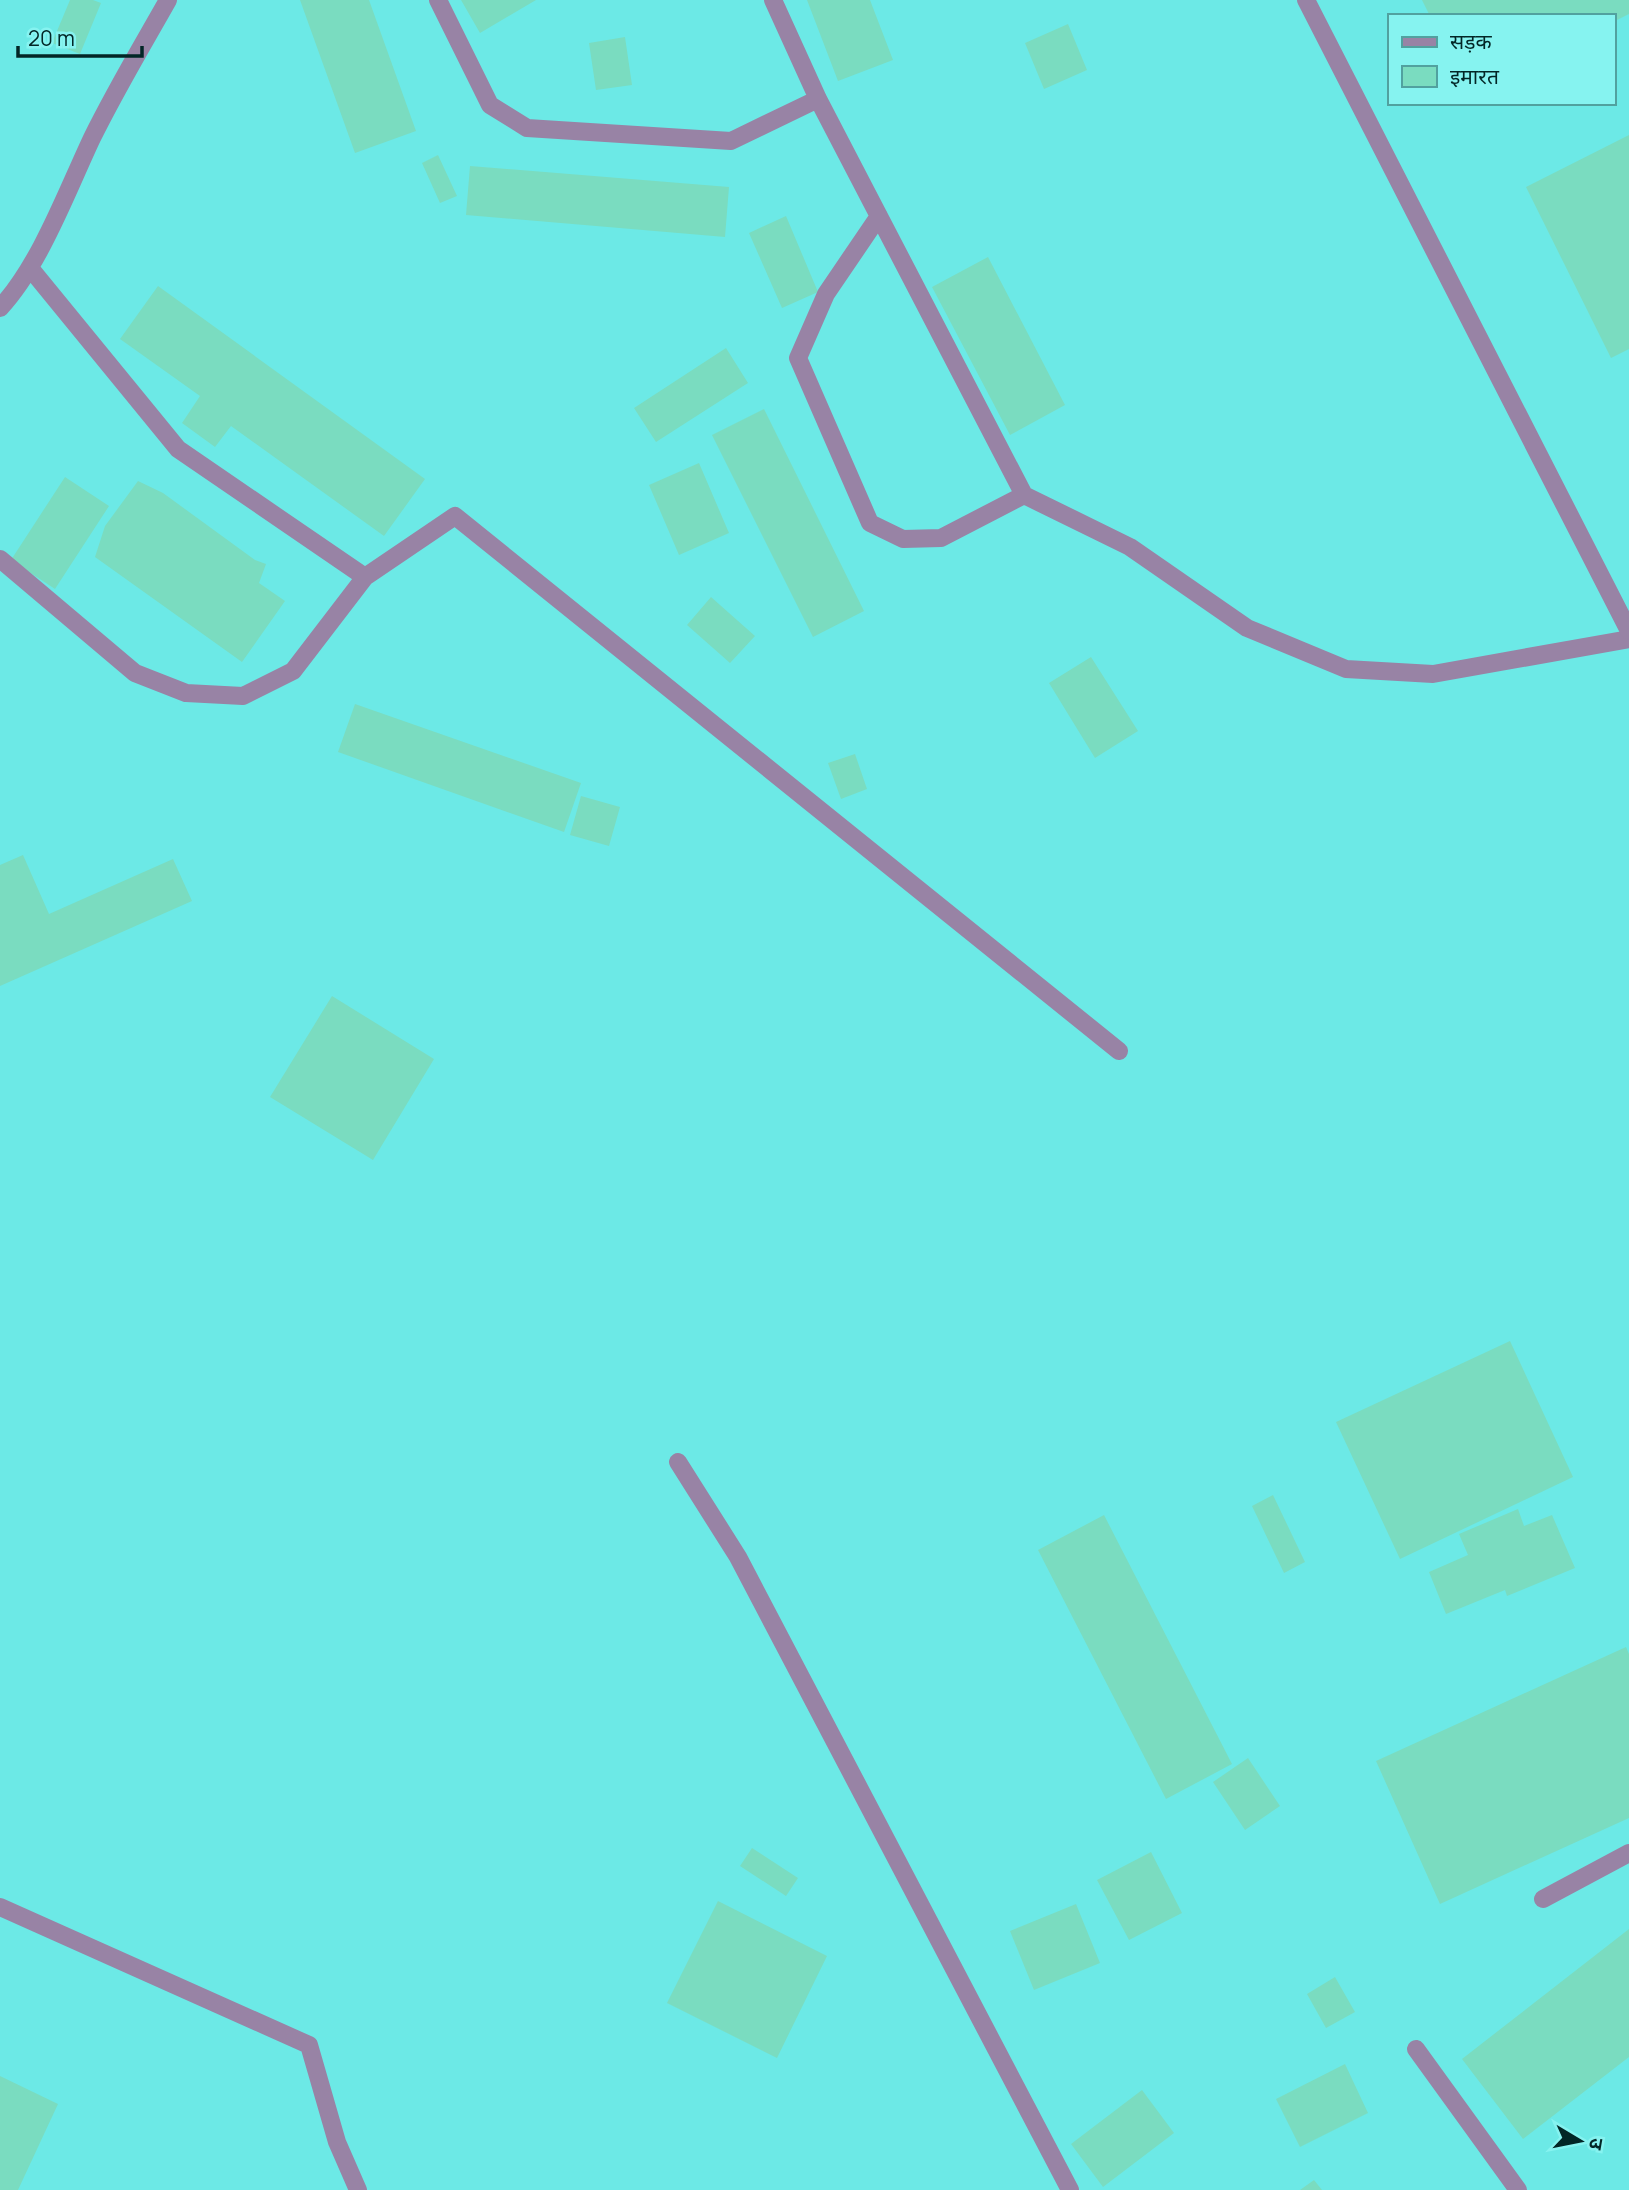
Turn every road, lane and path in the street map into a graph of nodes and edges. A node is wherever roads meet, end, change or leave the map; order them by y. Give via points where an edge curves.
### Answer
1 (168, 0) edge
2 (439, 0) edge
3 (773, 0) edge
4 (1306, 0) edge
5 (818, 99) junction
6 (879, 216) junction
7 (30, 268) junction
8 (0, 308) edge
9 (1024, 495) junction
10 (0, 559) edge
11 (365, 577) junction
12 (1629, 631) edge
13 (1629, 639) edge
14 (1119, 1051) dead end
15 (678, 1462) dead end
16 (1629, 1853) edge
17 (1544, 1899) dead end
18 (0, 1907) edge
19 (1416, 2049) dead end
20 (358, 2190) edge
21 (1070, 2190) edge
22 (1518, 2190) edge

1 - 7 street via 104,113
2 - 5 street via 490,105 527,128 731,141
3 - 5 street
4 - 12 street
5 - 6 street
6 - 9 street
6 - 9 street via 826,294 798,358 870,523 903,539 941,538
7 - 8 street
7 - 11 street via 178,449
9 - 13 street via 1130,547 1247,628 1346,668 1433,674
10 - 11 street via 135,673 187,693 232,696 243,696 293,671
11 - 14 street via 456,516
15 - 21 street via 738,1557
16 - 17 street
18 - 20 street via 309,2045 337,2142
19 - 22 street

